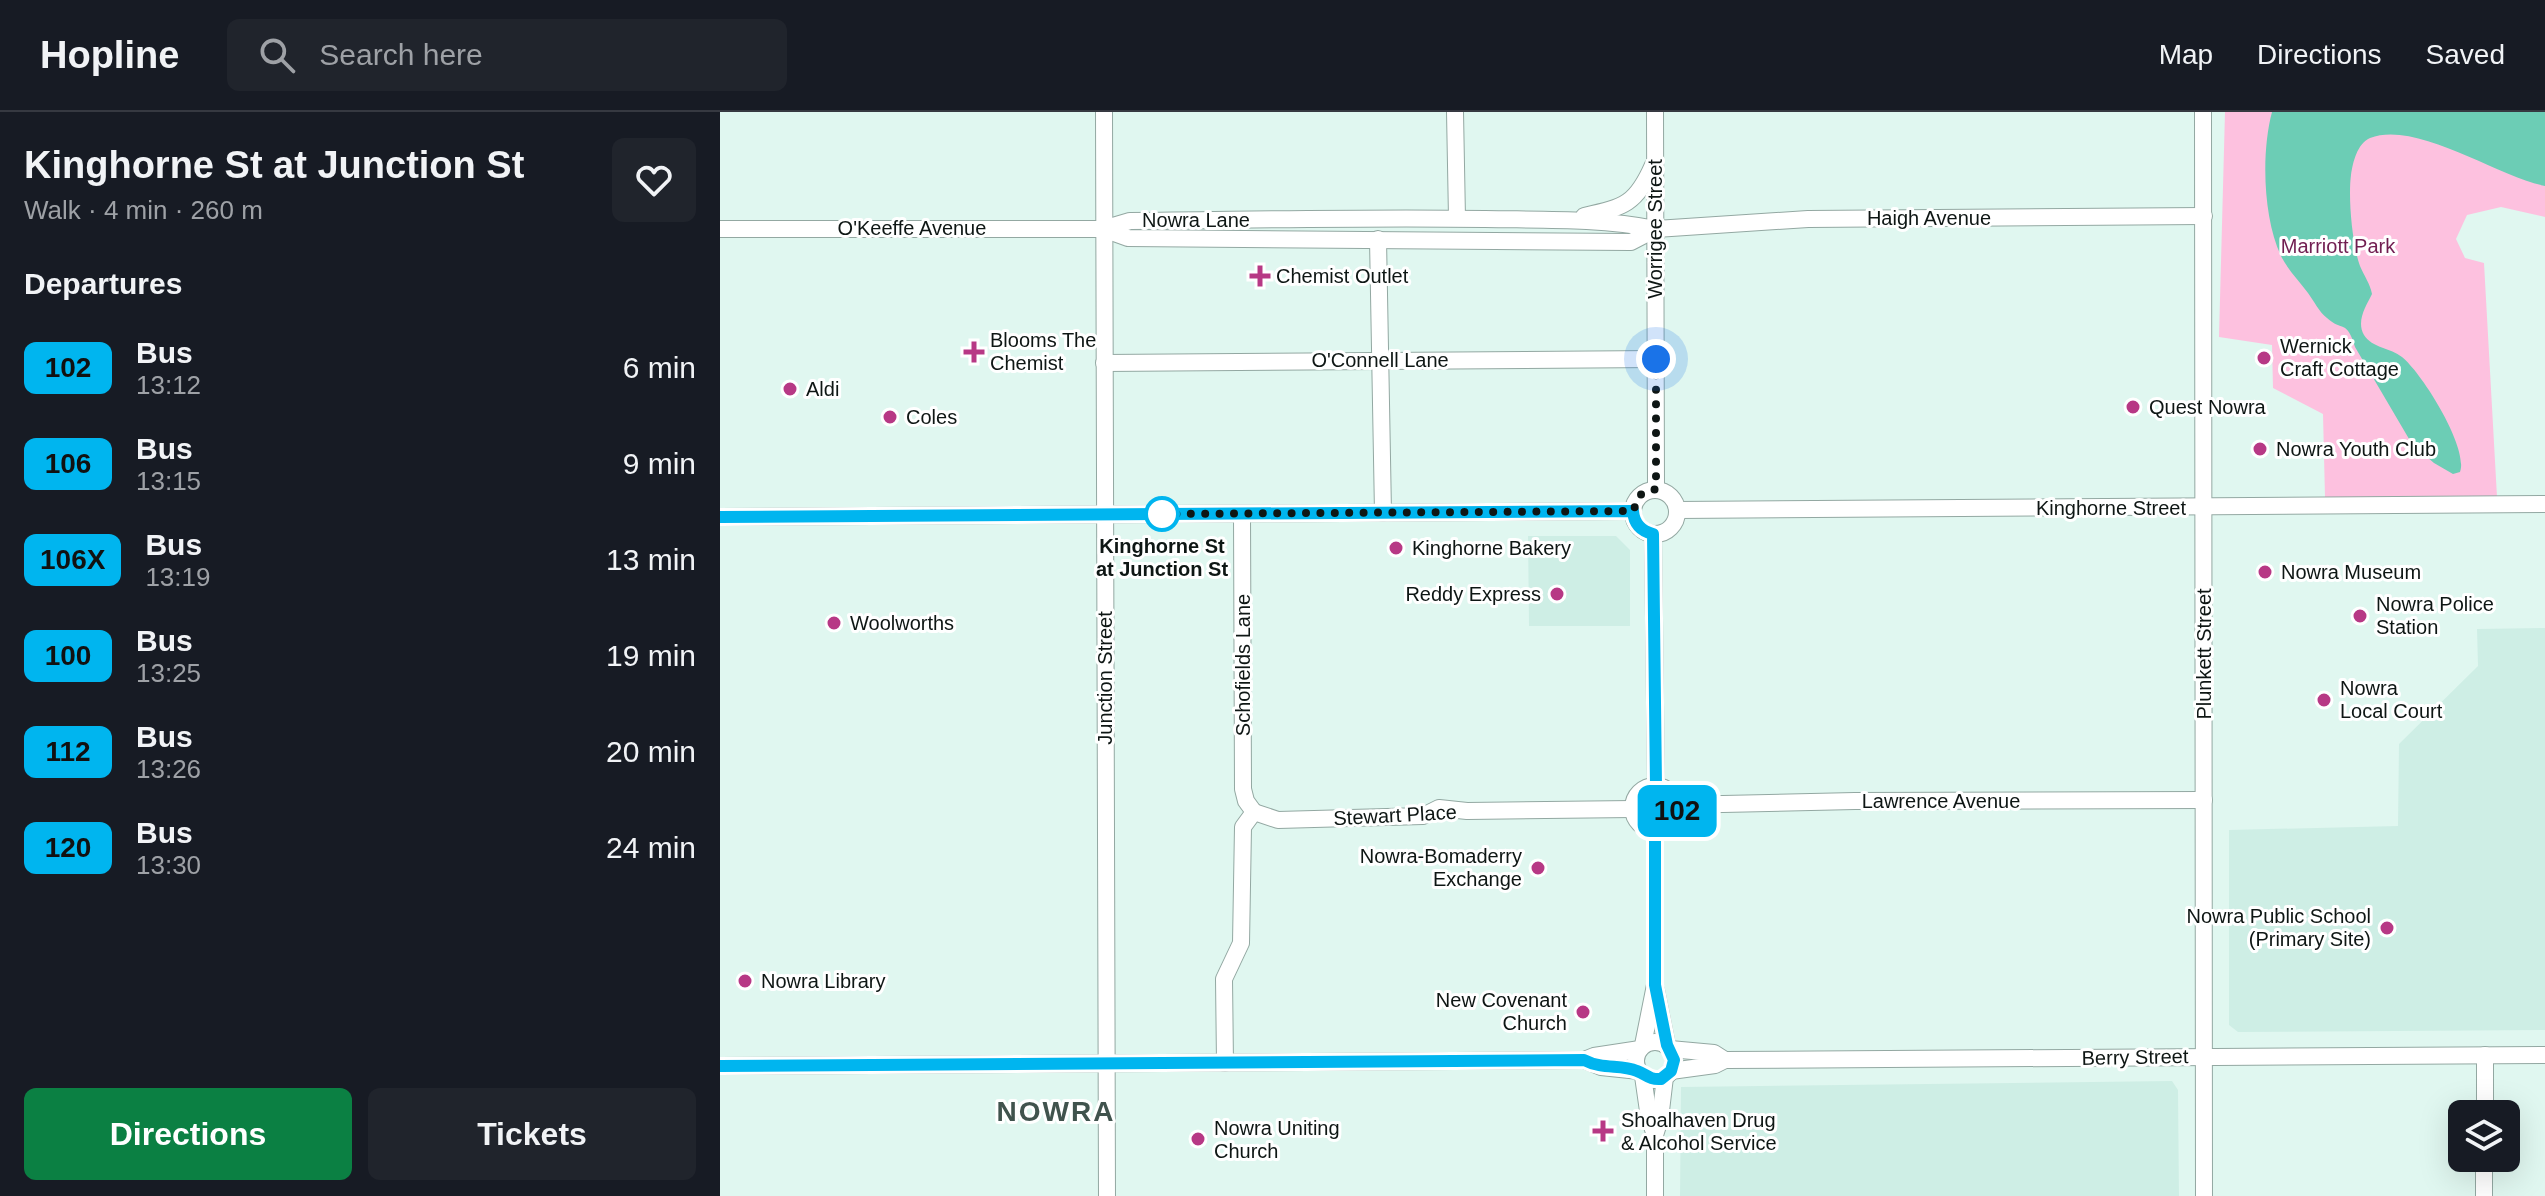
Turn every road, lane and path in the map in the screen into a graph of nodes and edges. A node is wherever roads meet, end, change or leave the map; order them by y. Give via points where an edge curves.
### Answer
1 (1104, 112) edge
2 (1455, 112) edge
3 (1655, 112) edge
4 (2203, 112) edge
5 (1655, 158) junction
6 (2204, 216) junction
7 (1457, 218) junction
8 (1567, 220) junction
9 (720, 229) edge
10 (1103, 229) junction
11 (1656, 229) junction
12 (1378, 239) junction
13 (1414, 240) junction
14 (1505, 241) junction
15 (1656, 359) junction
16 (1380, 360) junction
17 (1104, 363) junction
18 (1656, 489) junction
19 (2545, 504) edge
20 (2203, 507) junction
21 (1677, 510) junction
22 (1633, 511) junction
23 (1383, 513) junction
24 (1105, 514) junction
25 (1242, 514) junction
26 (720, 517) edge
27 (1653, 534) junction
28 (1656, 786) junction
29 (2204, 800) junction
30 (1677, 805) junction
31 (1633, 809) junction
32 (1254, 812) junction
33 (1655, 831) junction
34 (1655, 985) junction
35 (1642, 1047) junction
36 (1669, 1047) junction
37 (2485, 1055) junction
38 (2545, 1055) edge
39 (2205, 1056) junction
40 (1584, 1060) junction
41 (1725, 1060) junction
42 (1225, 1063) junction
43 (1106, 1064) junction
44 (720, 1066) edge
45 (1641, 1073) junction
46 (1668, 1074) junction
47 (2485, 1100) edge
48 (1655, 1135) junction
49 (2484, 1172) edge
50 (1107, 1196) edge
51 (1655, 1196) edge
52 (2204, 1196) edge
53 (2484, 1196) edge

1 - 10 street, Junction Street
2 - 7 street
3 - 5 street, Worrigee Street
4 - 6 street, Plunkett Street
5 - 8 street, Nowra Lane via 1644,186 1626,205
5 - 11 street, Worrigee Street
6 - 11 street, Haigh Avenue via 1808,219
6 - 20 street, Plunkett Street
7 - 8 street, Nowra Lane
7 - 10 street, Nowra Lane via 1130,221
7 - 13 street, Nowra Lane
7 - 14 street, Nowra Lane
8 - 11 street, Nowra Lane
9 - 10 street, O'Keeffe Avenue
10 - 12 street, Nowra Lane via 1128,238
10 - 17 street, Junction Street
11 - 14 street, Nowra Lane via 1631,242
11 - 15 street, Worrigee Street
12 - 13 street, Nowra Lane
12 - 16 street
13 - 14 street, Nowra Lane
15 - 16 street, O'Connell Lane
15 - 18 street, Worrigee Street
16 - 17 street, O'Connell Lane
16 - 23 street
17 - 24 street, Junction Street
18 - 21 street via 1668,493
18 - 22 street via 1640,495
19 - 20 street, Kinghorne Street
20 - 21 street, Kinghorne Street
20 - 29 street, Plunkett Street
21 - 27 street via 1671,528
22 - 23 street
22 - 27 street via 1641,529
23 - 25 street
24 - 25 street
24 - 26 street
24 - 43 street, Junction Street
25 - 32 street, Schofields Lane via 1243,789
27 - 28 street
28 - 30 street via 1672,794
28 - 31 street via 1639,793
29 - 30 street, Lawrence Avenue
29 - 39 street, Plunkett Street
30 - 33 street via 1674,820
31 - 32 street, Stewart Place via 1439,808 1423,816 1294,820
31 - 33 street via 1638,822
32 - 42 street via 1243,827 1241,943 1224,979
33 - 34 street
34 - 35 street
34 - 36 street
35 - 36 street via 1655,1041
35 - 40 street
35 - 45 street via 1636,1058
36 - 41 street, Berry Street via 1714,1053
36 - 46 street via 1674,1060
37 - 38 street, Berry Street
37 - 39 street, Berry Street
37 - 47 street
39 - 41 street, Berry Street
39 - 52 street, Plunkett Street
40 - 42 street
40 - 45 street
41 - 46 street, Berry Street
42 - 43 street
43 - 44 street
43 - 50 street, Junction Street
45 - 46 street via 1651,1080
45 - 48 street
46 - 48 street
48 - 51 street
49 - 53 street

